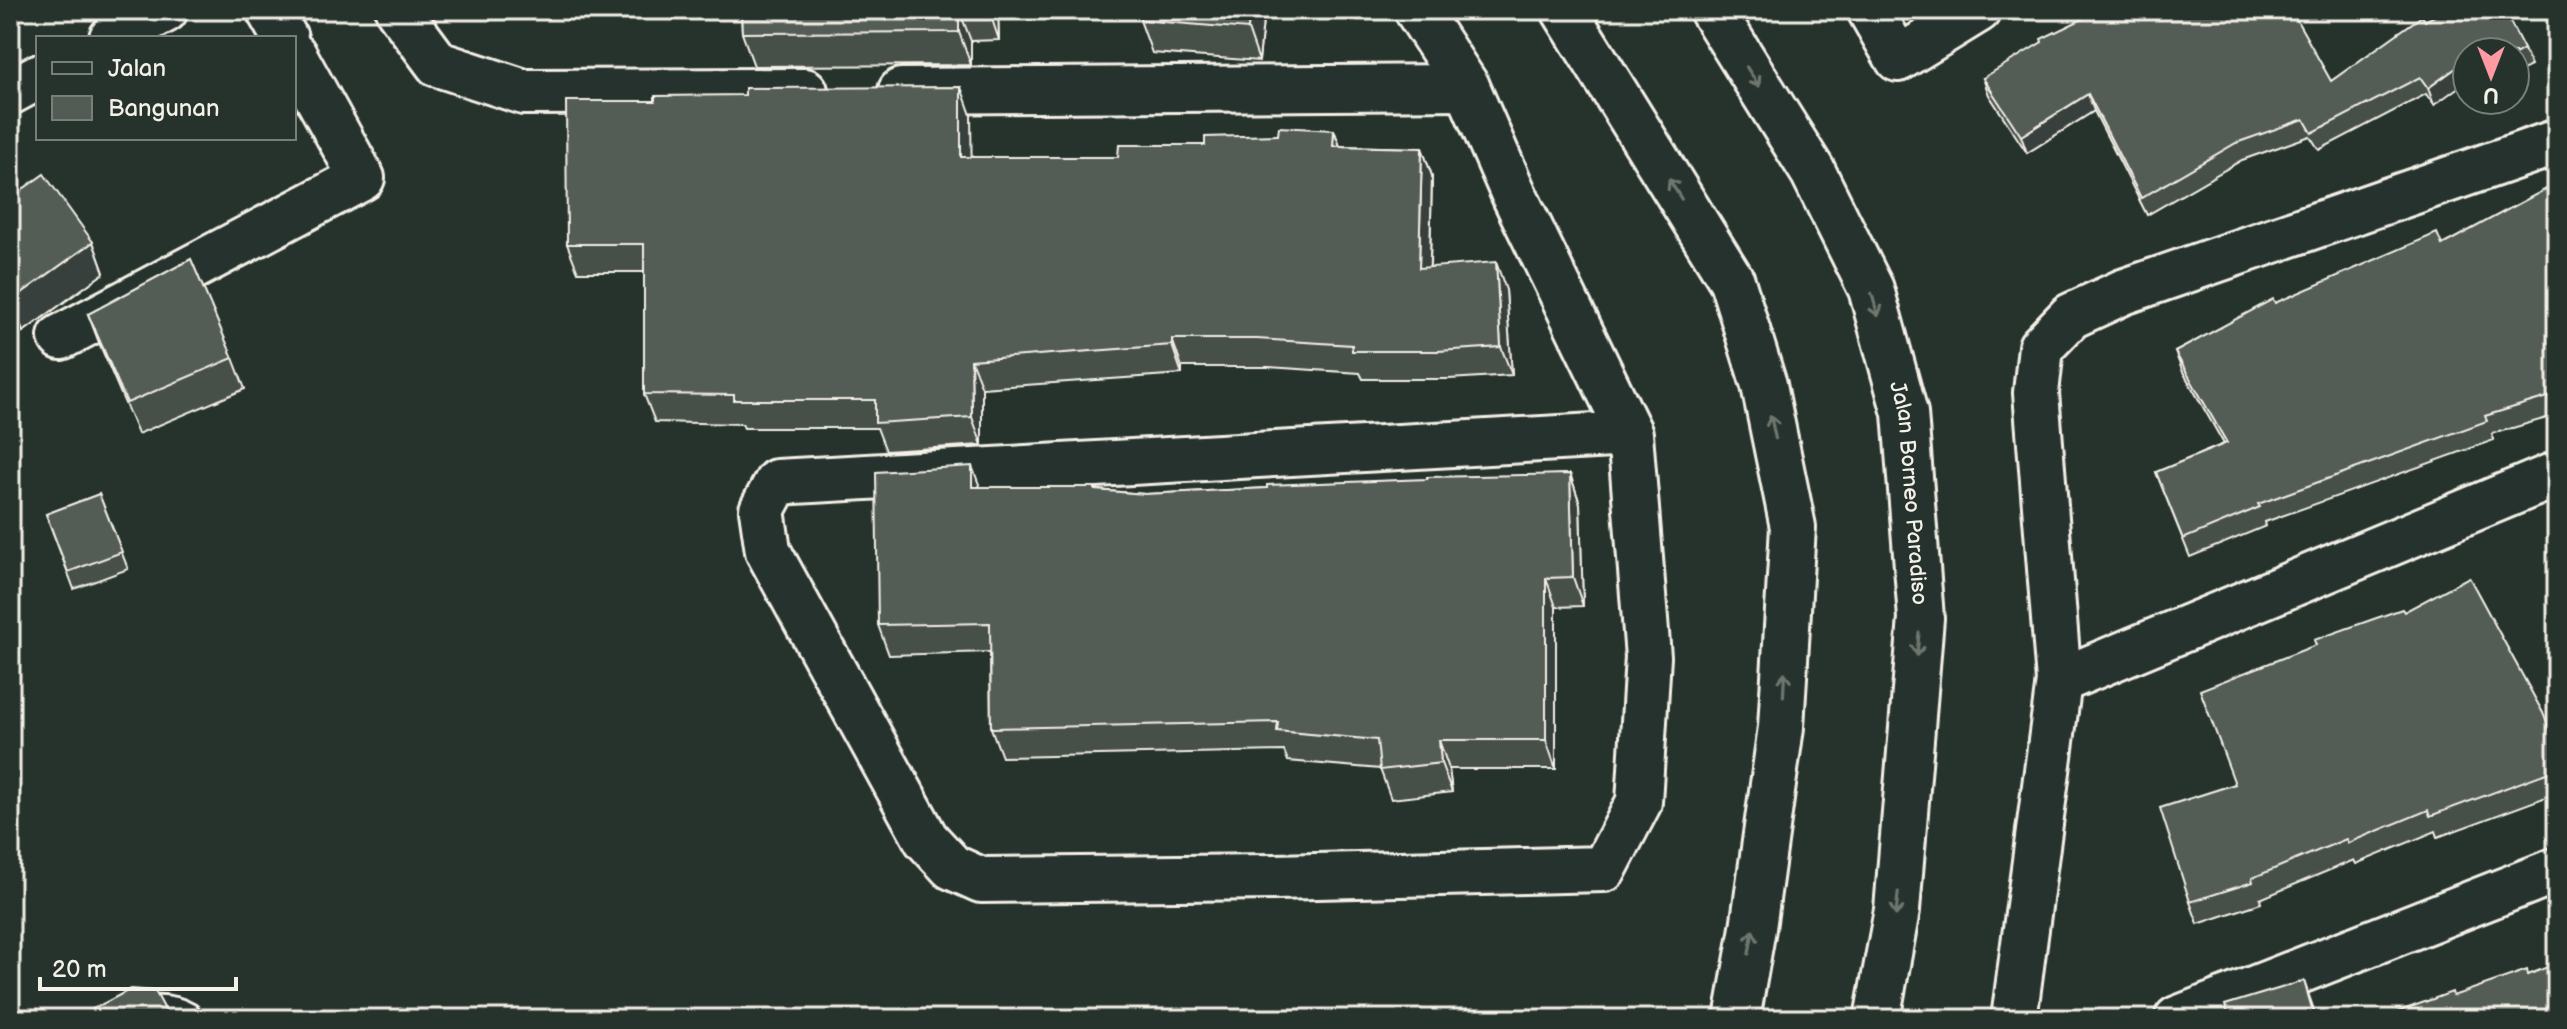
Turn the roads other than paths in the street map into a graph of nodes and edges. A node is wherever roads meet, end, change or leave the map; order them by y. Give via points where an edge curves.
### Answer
1 (165, 10) edge
2 (269, 10) edge
3 (398, 10) edge
4 (1417, 10) edge
5 (1564, 10) edge
6 (1712, 10) edge
7 (1870, 10) edge
8 (1978, 10) edge
9 (116, 36) edge
10 (284, 36) edge
11 (296, 59) edge
12 (36, 78) edge
13 (1467, 87) junction
14 (10, 92) edge
15 (2557, 142) edge
16 (61, 337) dead end
17 (1630, 434) junction
18 (2557, 474) edge
19 (2059, 681) junction
20 (2557, 870) edge
21 (117, 1019) edge
22 (186, 1019) edge
23 (1737, 1019) edge
24 (1877, 1019) edge
25 (2014, 1019) edge
26 (2177, 1019) edge

1 - 9 street
2 - 10 street
3 - 13 street via 438,64 524,92
4 - 13 street
23 -> 5 street via 1781,727 1793,527 1764,385 1732,281
6 -> 24 street, Jalan Borneo Paradiso via 1813,172 1871,289 1905,413 1921,618 1897,910
7 - 8 street via 1898,59
11 - 16 street via 362,178
12 - 14 street
13 - 17 street
15 - 19 street via 2123,292 2071,316 2041,347 2036,393
17 - 17 street via 777,482 762,510 768,551 926,839 952,867 981,880 1604,869 1639,802 1648,657
18 - 19 street
19 - 25 street
20 - 26 street
21 - 22 lane via 135,1012 177,1013

